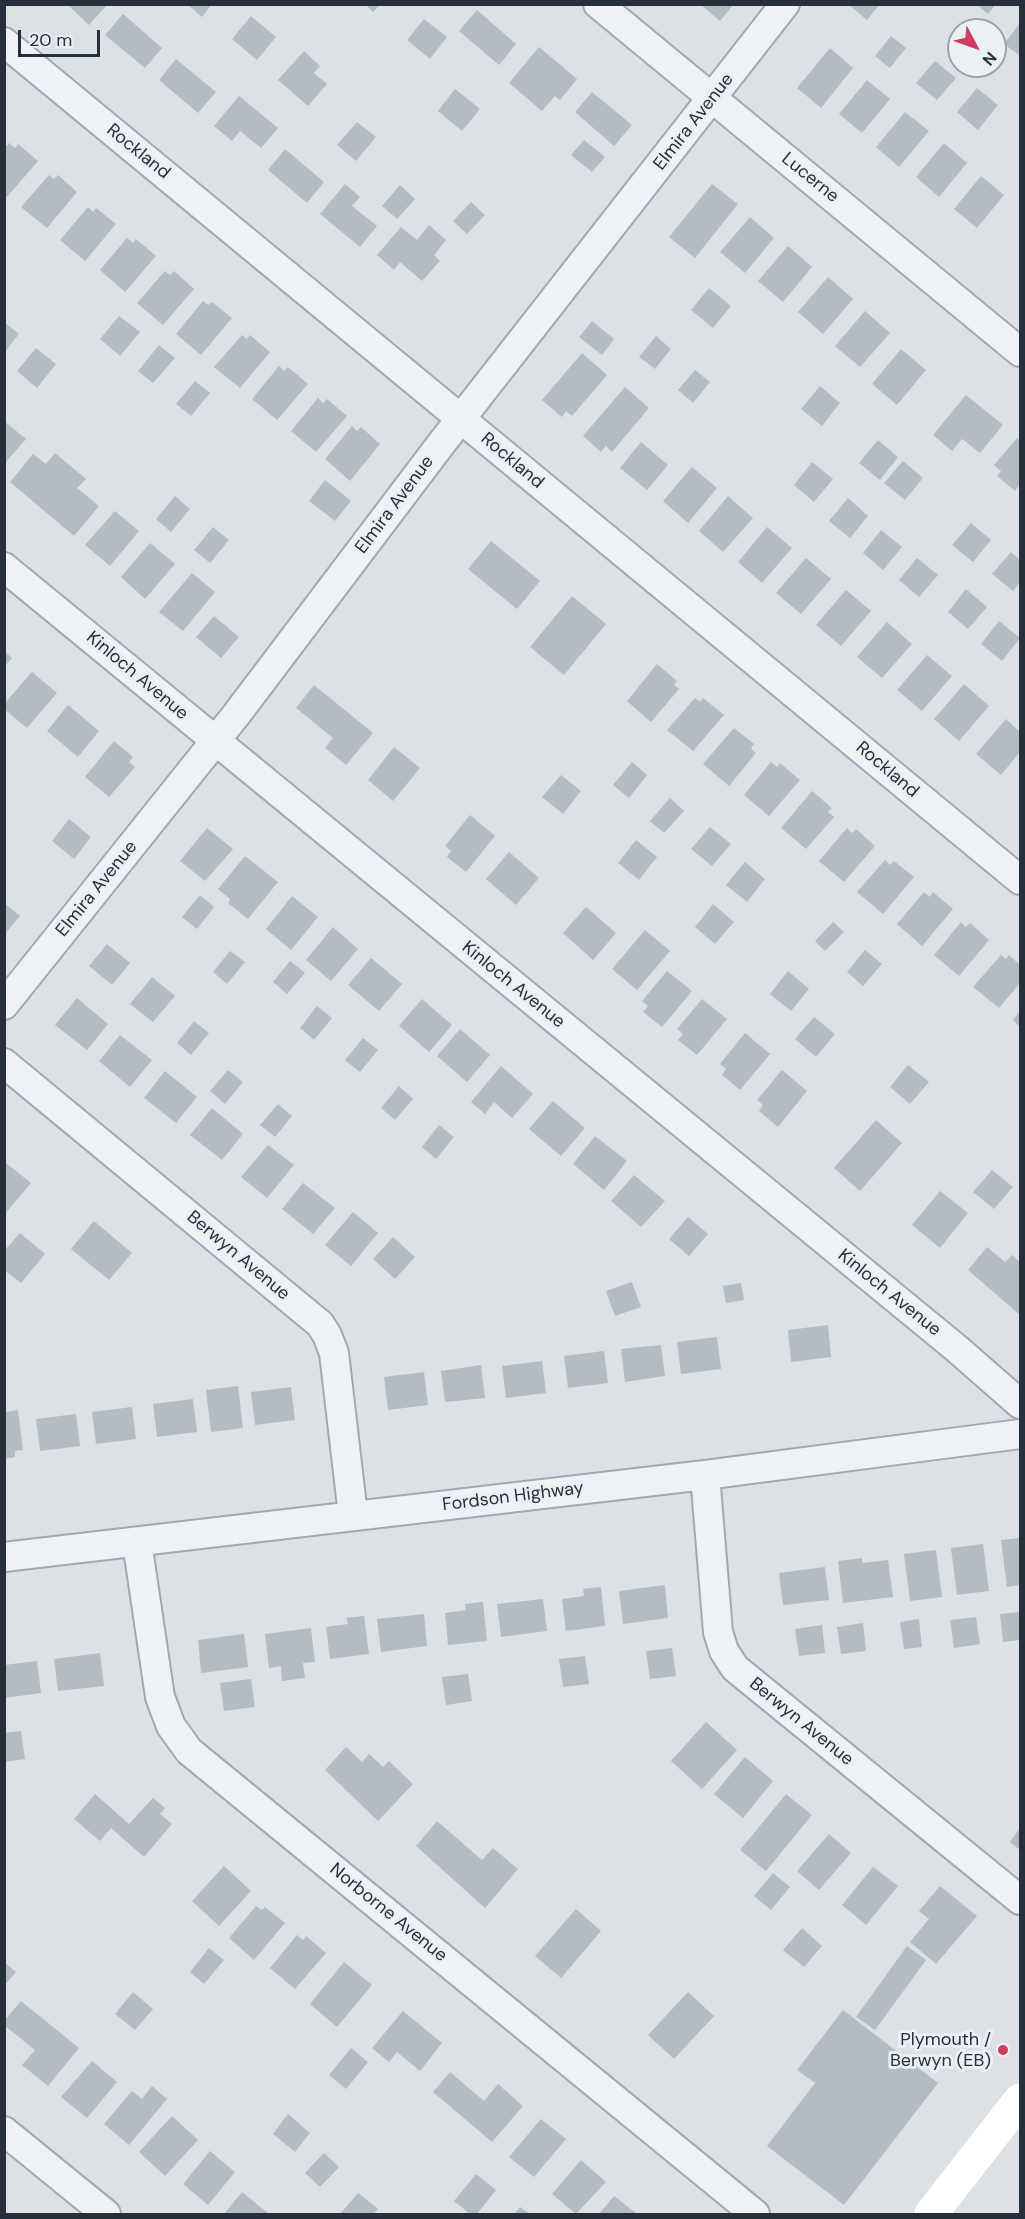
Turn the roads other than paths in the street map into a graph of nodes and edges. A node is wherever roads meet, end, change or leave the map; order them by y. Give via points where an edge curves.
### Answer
1 (598, 4) edge
2 (785, 4) edge
3 (4, 42) edge
4 (713, 98) junction
5 (1020, 352) edge
6 (461, 418) junction
7 (4, 567) edge
8 (216, 741) junction
9 (1020, 880) edge
10 (4, 1005) edge
11 (4, 1063) edge
12 (1020, 1404) edge
13 (1020, 1434) edge
14 (705, 1474) junction
15 (353, 1515) junction
16 (137, 1542) junction
17 (4, 1557) edge
18 (1020, 1900) edge
19 (1020, 2100) edge
20 (4, 2131) edge
21 (106, 2214) edge
22 (755, 2214) edge
23 (931, 2214) edge

1 - 4 street, Lucerne
2 - 4 street, Elmira Avenue
3 - 6 street, Rockland
4 - 5 street, Lucerne
4 - 6 street, Elmira Avenue
6 - 8 street, Elmira Avenue
6 - 9 street, Rockland
7 - 8 street, Kinloch Avenue
8 - 10 street, Elmira Avenue
8 - 12 street, Kinloch Avenue
11 - 15 street, Berwyn Avenue via 320,1324 334,1353
13 - 14 street, Fordson Highway
14 - 15 street, Fordson Highway
14 - 18 street, Berwyn Avenue via 718,1632 735,1668
15 - 16 street, Fordson Highway
16 - 17 street, Fordson Highway
16 - 22 street, Norborne Avenue via 160,1697 171,1726 189,1751
19 - 23 main road
20 - 21 street

